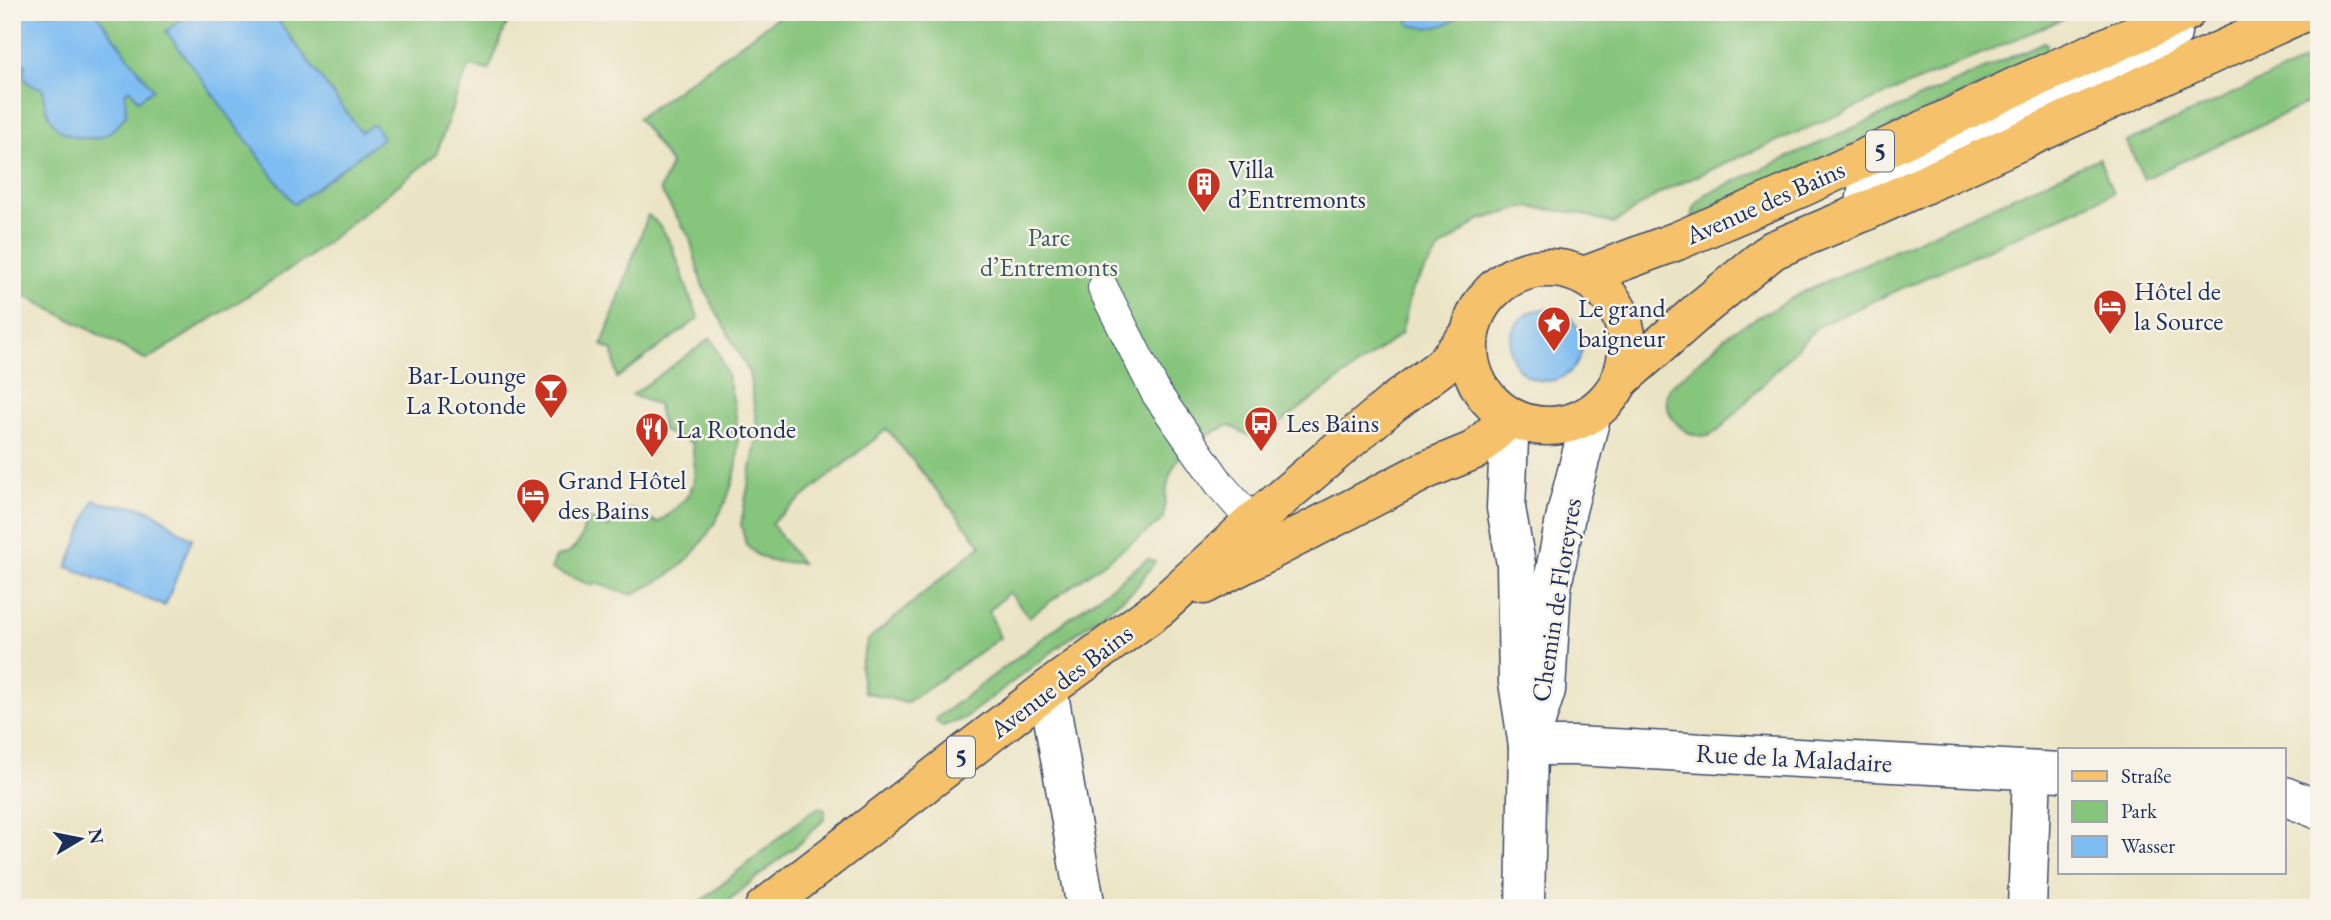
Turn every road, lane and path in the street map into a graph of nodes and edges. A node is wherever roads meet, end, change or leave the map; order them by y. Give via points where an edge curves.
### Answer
1 (2305, 12) edge
2 (2176, 14) edge
3 (1864, 212) junction
4 (1584, 276) junction
5 (1102, 288) dead end
6 (1469, 335) junction
7 (1620, 380) junction
8 (1592, 413) junction
9 (1510, 417) junction
10 (1253, 523) junction
11 (1159, 608) junction
12 (1048, 689) junction
13 (1528, 746) junction
14 (2046, 771) edge
15 (2286, 797) edge
16 (2319, 810) edge
17 (776, 903) edge
18 (1086, 908) edge
19 (1525, 908) edge
20 (2027, 908) edge

1 - 3 main road, Avenue des Bains / 5
2 - 3 street, Avenue des Bains via 2172,33 2155,53 1868,184
2 - 4 main road, Avenue des Bains / 5 via 1803,187
3 - 7 main road, Avenue des Bains / 5 via 1773,250
4 - 6 main road via 1561,268 1535,268 1511,276 1491,291 1477,311
4 - 7 main road via 1604,290 1626,332
5 - 10 lane via 1156,393
6 - 9 main road via 1472,374 1488,399
6 - 10 main road, Avenue des Bains / 5 via 1441,367 1393,402
7 - 8 main road
8 - 9 main road via 1552,427
8 - 13 street, Chemin de Floreyres via 1552,586 1546,690
9 - 11 main road, Avenue des Bains / 5 via 1475,450 1426,470
9 - 13 street, Chemin de Floreyres via 1506,508 1516,564 1518,682
10 - 11 main road, Avenue des Bains / 5
11 - 12 main road, Avenue des Bains / 5
12 - 17 main road, Avenue des Bains / 5
12 - 18 street
13 - 14 street, Rue de la Maladaire
13 - 19 street, Chemin de Floreyres
14 - 20 street
15 - 16 street

